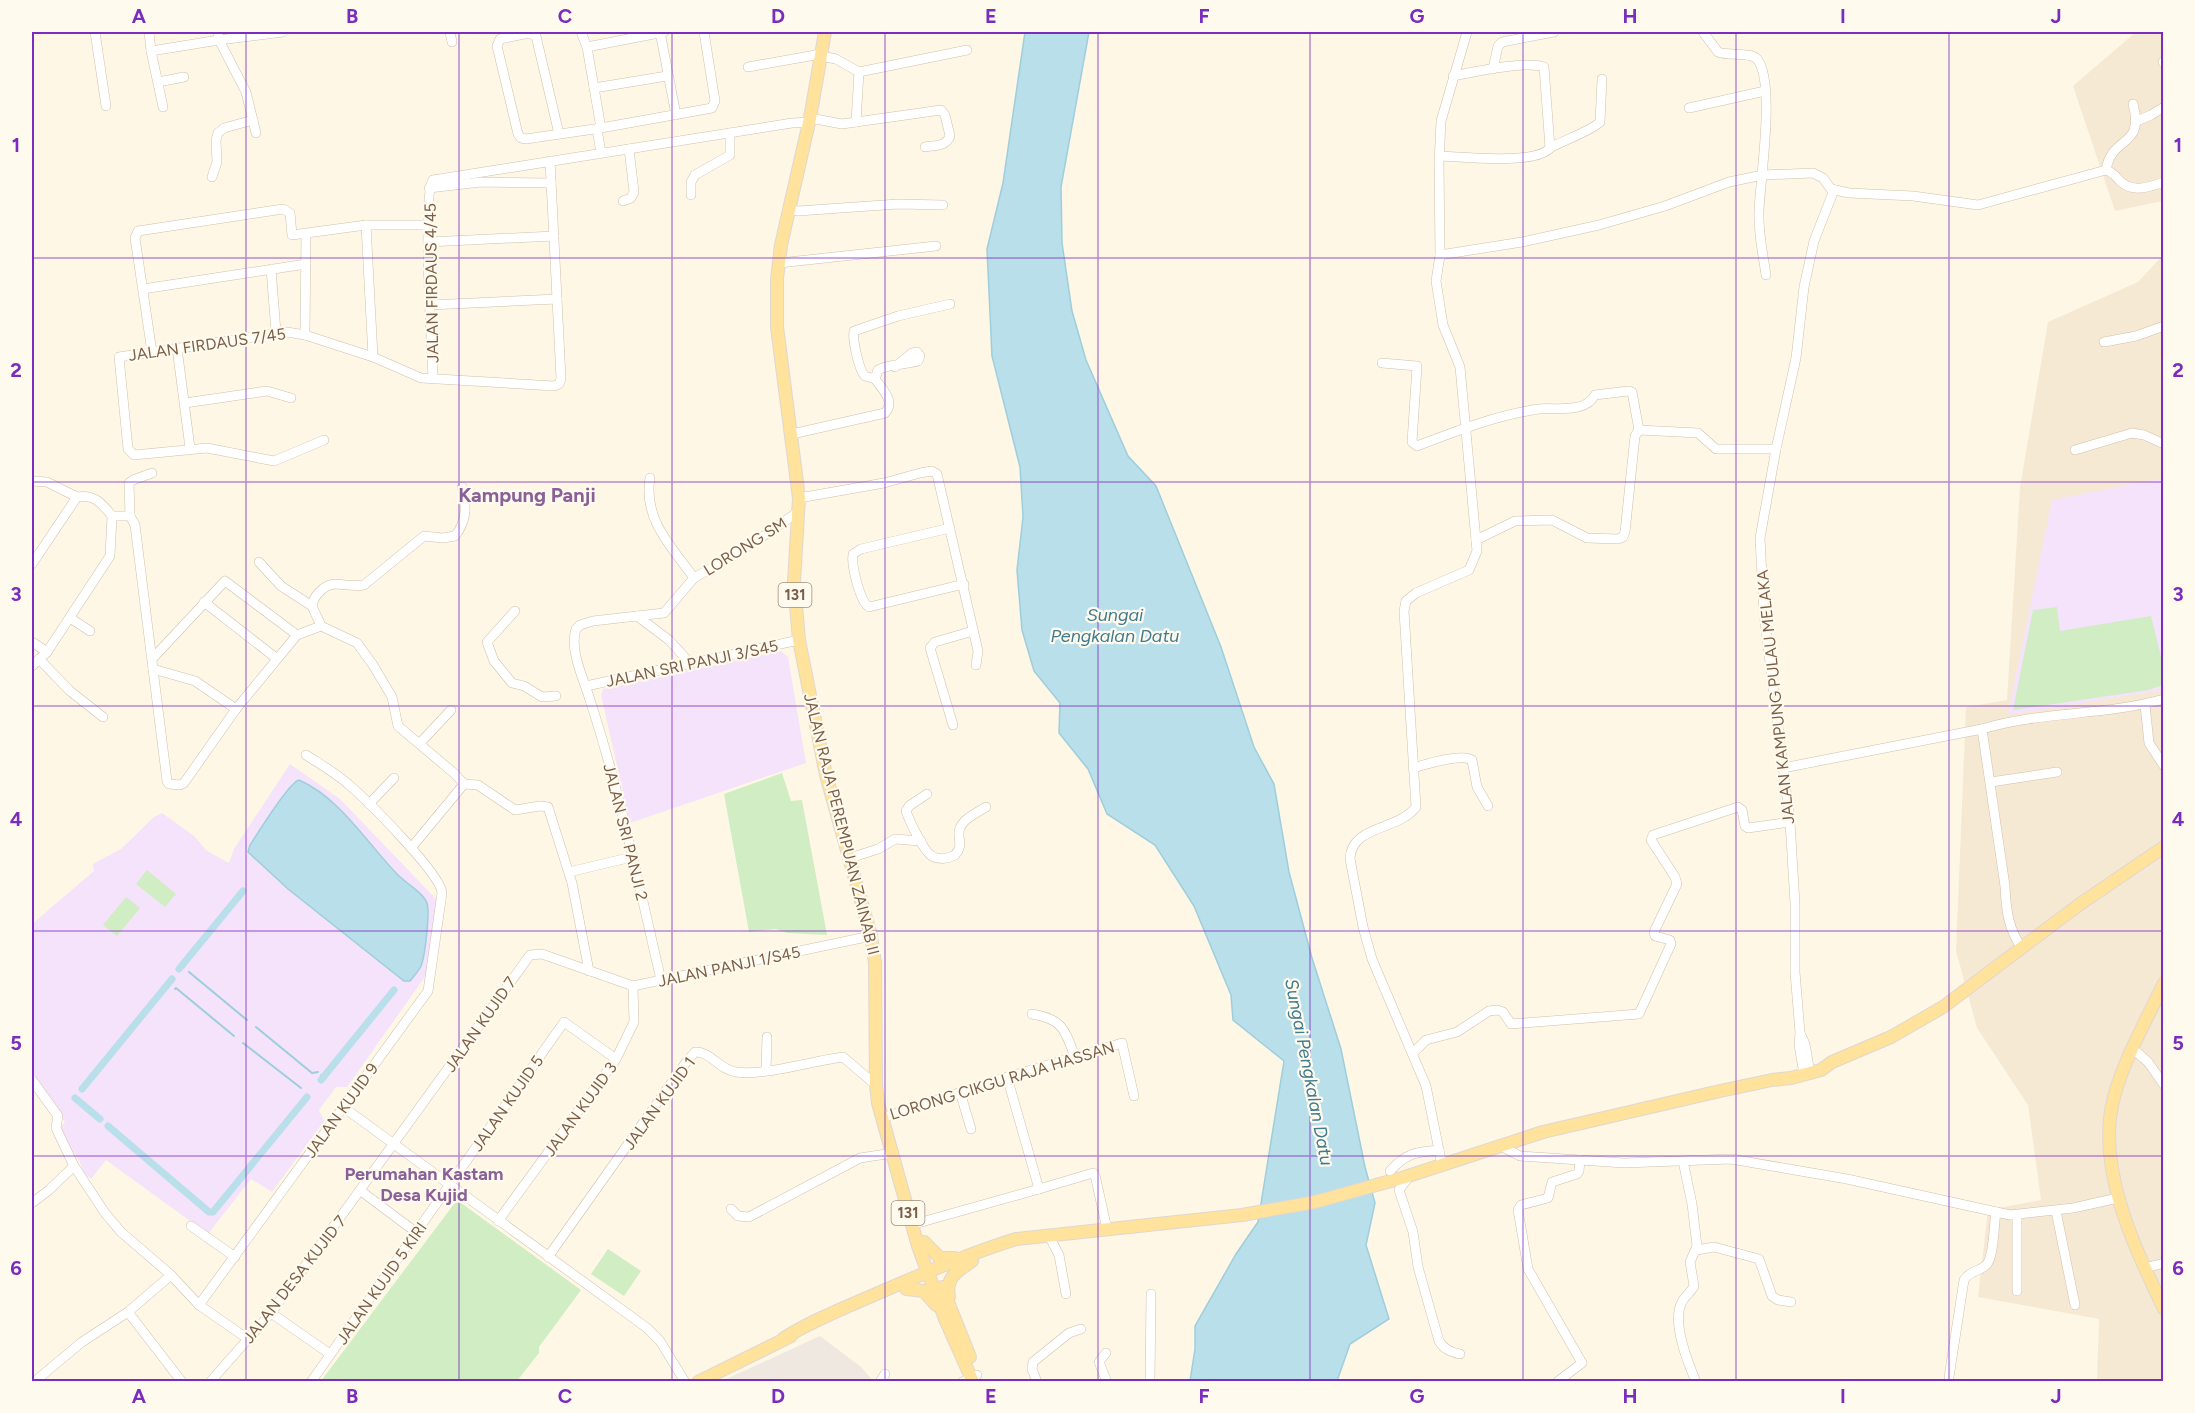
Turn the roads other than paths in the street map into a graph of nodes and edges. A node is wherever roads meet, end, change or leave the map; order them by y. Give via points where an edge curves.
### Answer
1 (95, 32) edge
2 (149, 32) edge
3 (283, 32) edge
4 (450, 32) edge
5 (581, 32) edge
6 (662, 32) edge
7 (704, 32) edge
8 (825, 32) edge
9 (1467, 32) edge
10 (1554, 32) edge
11 (1703, 32) edge
12 (507, 34) edge
13 (218, 36) edge
14 (452, 42) dead end
15 (587, 47) junction
16 (967, 50) dead end
17 (152, 51) junction
18 (821, 55) junction
19 (748, 67) dead end
20 (1493, 69) junction
21 (859, 72) junction
22 (668, 76) junction
23 (1453, 76) junction
24 (184, 77) dead end
25 (1602, 79) dead end
26 (158, 82) junction
27 (594, 88) junction
28 (1765, 91) junction
29 (2133, 104) dead end
30 (106, 106) dead end
31 (2163, 106) edge
32 (163, 107) dead end
33 (1689, 108) dead end
34 (676, 115) junction
35 (253, 120) junction
36 (810, 120) junction
37 (2137, 121) junction
38 (856, 122) junction
39 (599, 129) junction
40 (256, 133) dead end
41 (730, 133) junction
42 (560, 134) junction
43 (925, 147) dead end
44 (629, 148) junction
45 (1550, 148) junction
46 (601, 153) junction
47 (1440, 156) junction
48 (550, 161) junction
49 (2106, 170) junction
50 (1763, 176) junction
51 (212, 177) dead end
52 (2163, 182) edge
53 (551, 183) junction
54 (429, 188) junction
55 (1834, 190) junction
56 (691, 195) dead end
57 (623, 201) dead end
58 (943, 205) dead end
59 (788, 209) junction
60 (366, 225) junction
61 (428, 225) junction
62 (306, 234) junction
63 (554, 236) junction
64 (428, 242) junction
65 (936, 246) dead end
66 (1440, 255) junction
67 (778, 263) junction
68 (306, 264) junction
69 (272, 269) junction
70 (1766, 275) dead end
71 (143, 289) junction
72 (557, 299) junction
73 (950, 304) dead end
74 (430, 305) junction
75 (2163, 326) edge
76 (276, 332) junction
77 (305, 335) junction
78 (2104, 342) dead end
79 (177, 348) junction
80 (152, 352) junction
81 (373, 357) junction
82 (1382, 363) dead end
83 (895, 367) dead end
84 (433, 378) junction
85 (875, 379) junction
86 (291, 398) dead end
87 (185, 403) junction
88 (1466, 428) junction
89 (1639, 430) junction
90 (792, 434) junction
91 (324, 440) dead end
92 (2163, 444) edge
93 (189, 448) junction
94 (1776, 449) junction
95 (2075, 450) dead end
96 (152, 473) dead end
97 (650, 478) dead end
98 (32, 481) edge
99 (462, 487) dead end
100 (77, 497) junction
101 (799, 498) junction
102 (798, 512) junction
103 (112, 516) junction
104 (130, 516) junction
105 (950, 528) junction
106 (1476, 540) junction
107 (259, 562) dead end
108 (32, 564) edge
109 (694, 578) junction
110 (964, 584) junction
111 (204, 602) junction
112 (312, 606) junction
113 (515, 610) dead end
114 (637, 616) junction
115 (70, 618) junction
116 (321, 626) junction
117 (576, 629) joint
118 (90, 631) dead end
119 (973, 631) junction
120 (297, 636) junction
121 (799, 640) junction
122 (32, 642) edge
123 (276, 658) junction
124 (39, 659) edge
125 (152, 659) junction
126 (690, 663) junction
127 (976, 665) dead end
128 (153, 669) junction
129 (586, 686) junction
130 (556, 696) dead end
131 (2163, 699) edge
132 (2145, 705) junction
133 (236, 709) junction
134 (451, 710) dead end
135 (103, 717) dead end
136 (953, 725) dead end
137 (1982, 729) junction
138 (420, 743) junction
139 (306, 755) dead end
140 (2163, 766) edge
141 (1413, 768) junction
142 (1783, 768) junction
143 (2057, 772) dead end
144 (394, 778) dead end
145 (1991, 782) junction
146 (464, 784) junction
147 (927, 794) dead end
148 (369, 804) junction
149 (1488, 806) dead end
150 (986, 807) dead end
151 (1790, 822) junction
152 (2163, 840) edge
153 (921, 841) junction
154 (2163, 847) edge
155 (411, 848) junction
156 (632, 857) junction
157 (850, 858) junction
158 (2128, 870) junction
159 (569, 872) junction
160 (871, 936) junction
161 (2025, 946) junction
162 (589, 971) junction
163 (661, 980) junction
164 (2163, 983) edge
165 (633, 986) junction
166 (1032, 1014) dead end
167 (767, 1037) dead end
168 (2133, 1049) junction
169 (1413, 1053) junction
170 (1075, 1057) junction
171 (616, 1059) junction
172 (766, 1070) junction
173 (1806, 1070) junction
174 (1007, 1077) junction
175 (32, 1080) edge
176 (876, 1085) junction
177 (2163, 1085) edge
178 (960, 1092) junction
179 (1134, 1095) dead end
180 (343, 1107) junction
181 (882, 1118) junction
182 (971, 1129) dead end
183 (395, 1144) junction
184 (1499, 1145) junction
185 (1439, 1150) junction
186 (893, 1153) junction
187 (1580, 1160) junction
188 (1683, 1161) junction
189 (1442, 1165) junction
190 (74, 1167) junction
191 (1390, 1171) dead end
192 (1408, 1176) junction
193 (449, 1185) junction
194 (1039, 1189) junction
195 (361, 1191) junction
196 (2118, 1198) junction
197 (32, 1203) edge
198 (731, 1209) dead end
199 (2056, 1210) junction
200 (1996, 1212) junction
201 (2017, 1215) junction
202 (498, 1221) junction
203 (918, 1223) junction
204 (191, 1226) dead end
205 (1107, 1229) junction
206 (417, 1233) junction
207 (1049, 1236) junction
208 (921, 1244) junction
209 (1697, 1250) junction
210 (235, 1257) junction
211 (548, 1257) junction
212 (971, 1258) junction
213 (2163, 1263) edge
214 (2145, 1269) junction
215 (932, 1274) junction
216 (171, 1275) junction
217 (903, 1286) junction
218 (2017, 1291) dead end
219 (1066, 1294) dead end
220 (1151, 1294) dead end
221 (1791, 1302) dead end
222 (199, 1305) junction
223 (2075, 1305) dead end
224 (2163, 1309) edge
225 (128, 1312) junction
226 (271, 1313) junction
227 (948, 1315) junction
228 (1081, 1329) dead end
229 (248, 1339) junction
230 (1106, 1353) dead end
231 (330, 1354) junction
232 (1460, 1354) dead end
233 (1949, 1377) dead end
234 (972, 1379) edge
235 (34, 1382) edge
236 (182, 1382) edge
237 (210, 1382) edge
238 (311, 1382) edge
239 (685, 1382) edge
240 (698, 1382) edge
241 (1037, 1382) edge
242 (1107, 1382) edge
243 (1150, 1382) edge
244 (1557, 1382) edge
245 (1696, 1382) edge

1 - 30 street
2 - 17 street
3 - 13 street
4 - 14 street
5 - 15 street
6 - 15 street
6 - 22 street
7 - 34 street via 715,104 710,109
8 - 18 main road, JALAN RAJA PEREMPUAN ZAINAB II / 131
9 - 23 street
10 - 20 street via 1502,42
11 - 28 street via 1719,53 1757,58
12 - 42 street via 536,36
12 - 42 street via 497,46 519,136 526,139
13 - 17 street
13 - 35 street via 246,92
15 - 27 street
16 - 21 street
17 - 26 street
18 - 19 street
18 - 21 street
18 - 36 main road, JALAN RAJA PEREMPUAN ZAINAB II / 131
20 - 23 street
20 - 45 street via 1544,67
21 - 38 street
22 - 27 street
22 - 34 street
23 - 47 street via 1441,121
24 - 26 street
25 - 45 street via 1600,122
26 - 32 street
27 - 39 street
28 - 33 street
28 - 50 street
29 - 37 street
31 - 37 street
34 - 39 street
35 - 40 street
35 - 51 street via 218,133
36 - 38 street
36 - 41 street
36 - 59 main road, JALAN RAJA PEREMPUAN ZAINAB II / 131
37 - 49 street via 2136,131 2111,154
38 - 43 street via 941,110 949,139 944,144
39 - 42 street
39 - 46 street
41 - 44 street
41 - 56 street via 730,155 692,178
44 - 46 street
44 - 57 street via 634,192
45 - 47 street via 1537,156 1503,159
46 - 48 street
47 - 66 street
48 - 53 street
48 - 54 street via 435,180
49 - 52 street via 2136,189
49 - 55 street via 1978,205
50 - 55 street via 1814,173
50 - 66 street via 1729,182 1599,225
50 - 70 street via 1759,214
53 - 54 street via 481,182
53 - 63 street
54 - 61 street, JALAN FIRDAUS 4/45
55 - 94 street, JALAN KAMPUNG PULAU MELAKA via 1814,241 1800,309 1796,358
58 - 59 street
59 - 67 main road, JALAN RAJA PEREMPUAN ZAINAB II / 131
60 - 61 street
60 - 62 street
60 - 81 street
61 - 64 street, JALAN FIRDAUS 4/45
62 - 68 street
62 - 71 street via 292,236 290,213 283,209 141,230 135,238
63 - 64 street
63 - 72 street
64 - 74 street, JALAN FIRDAUS 4/45
65 - 67 street
66 - 88 street via 1436,280 1439,302 1446,337 1460,367
67 - 90 main road, JALAN RAJA PEREMPUAN ZAINAB II / 131 via 777,327
68 - 69 street
68 - 77 street
69 - 71 street
69 - 76 street
71 - 80 street
72 - 74 street
72 - 84 street, JALAN FIRDAUS 7/45 via 559,384
73 - 85 street via 898,315 854,331 863,373
74 - 84 street, JALAN FIRDAUS 4/45
75 - 78 street
76 - 77 street, JALAN FIRDAUS 7/45
76 - 79 street, JALAN FIRDAUS 7/45
77 - 81 street, JALAN FIRDAUS 7/45
79 - 80 street, JALAN FIRDAUS 7/45
79 - 87 street
80 - 93 street, JALAN FIRDAUS 7/45 via 119,357 129,451 136,455
81 - 84 street, JALAN FIRDAUS 7/45 via 419,378
82 - 88 street via 1417,366 1413,445
83 - 85 street via 881,368
85 - 90 street via 889,403 885,413
86 - 87 street via 266,391
87 - 93 street
88 - 89 street via 1537,409 1571,408 1591,401 1595,395 1631,391
88 - 106 street
89 - 94 street via 1698,433 1716,449
89 - 106 street via 1635,436 1623,537 1587,538 1552,520 1515,521
90 - 101 main road, JALAN RAJA PEREMPUAN ZAINAB II / 131
91 - 93 street via 274,461
92 - 95 street via 2132,434
94 - 142 street, JALAN KAMPUNG PULAU MELAKA via 1760,538 1760,562
96 - 104 street via 129,483
97 - 109 street via 648,498 653,518
98 - 100 street via 47,482
99 - 112 street via 466,502 464,520 454,536 424,536 364,585 331,585 321,590
100 - 103 street via 94,498
100 - 108 street
101 - 102 main road, JALAN RAJA PEREMPUAN ZAINAB II / 131
101 - 105 street via 932,471 938,477
102 - 109 street, LORONG SM
102 - 121 main road, JALAN RAJA PEREMPUAN ZAINAB II / 131 via 794,582
103 - 104 street
103 - 115 street via 110,556
104 - 125 street via 136,527
105 - 110 street
105 - 110 street via 861,549 853,554 853,565 863,602 869,607
106 - 141 street via 1478,551 1469,570 1406,601
107 - 112 street via 281,586
109 - 114 street, LORONG SM via 664,613
110 - 119 street
111 - 120 street via 227,581
111 - 123 street
111 - 125 street
112 - 116 street
113 - 130 street via 487,642 494,661 512,683 542,697
114 - 117 street, LORONG SM via 593,621
114 - 126 street via 669,640
115 - 118 street
115 - 124 street
116 - 120 street
116 - 138 street via 357,643 392,697 397,725
117 - 129 street, JALAN SRI PANJI 2 via 574,641
119 - 127 street via 978,651
119 - 136 street via 934,642 930,648
120 - 123 street
121 - 126 street, JALAN SRI PANJI 3/S45
121 - 157 main road, JALAN RAJA PEREMPUAN ZAINAB II / 131 via 826,775
122 - 124 street
123 - 133 street
124 - 135 street
125 - 128 street
126 - 129 street, JALAN SRI PANJI 3/S45
128 - 133 street via 195,681
128 - 133 street via 170,785 184,783
129 - 156 street, JALAN SRI PANJI 2
131 - 132 street
132 - 137 street via 2006,721
132 - 140 street via 2149,743
134 - 138 street
137 - 142 street
137 - 145 street
138 - 146 street
139 - 148 street, JALAN KUJID 9 via 348,783
141 - 149 street via 1469,757 1477,788
141 - 169 street via 1416,807 1410,816 1358,838 1350,848 1350,859 1372,959
142 - 151 street, JALAN KAMPUNG PULAU MELAKA
143 - 145 street
144 - 148 street
145 - 161 street via 2009,924
146 - 155 street
146 - 159 street via 478,785 515,810 546,806
147 - 153 street via 906,811
148 - 155 street, JALAN KUJID 9
150 - 153 street via 961,824 956,855 934,857
151 - 169 street via 1748,828 1738,807 1653,835 1651,840 1677,884 1654,932 1671,944 1639,1014 1511,1024 1503,1012 1489,1011 1457,1032 1426,1040
151 - 173 street, JALAN KAMPUNG PULAU MELAKA via 1799,1045
152 - 158 main road
153 - 157 street via 895,839
154 - 158 main road
155 - 180 street, JALAN KUJID 9 via 442,889 428,991
156 - 159 street
156 - 163 street, JALAN SRI PANJI 2
157 - 160 main road, JALAN RAJA PEREMPUAN ZAINAB II / 131
158 - 161 main road
159 - 162 street
160 - 163 street, JALAN PANJI 1/S45
160 - 176 main road, JALAN RAJA PEREMPUAN ZAINAB II / 131 via 875,963
161 - 173 main road via 1948,1004 1899,1033 1821,1070
162 - 165 street
162 - 183 street, JALAN KUJID 7 via 542,954 527,958
163 - 165 street, JALAN PANJI 1/S45
164 - 168 main road
165 - 171 street, JALAN KUJID 3 via 634,1022
166 - 170 street via 1058,1022
167 - 172 street
168 - 177 street via 2148,1062
168 - 196 main road via 2112,1112 2111,1150
169 - 185 street via 1426,1086
170 - 174 street, LORONG CIKGU RAJA HASSAN
170 - 179 street, LORONG CIKGU RAJA HASSAN via 1122,1043
171 - 193 street, JALAN KUJID 5 via 564,1022
171 - 202 street, JALAN KUJID 3
172 - 176 street, JALAN KUJID 1 via 843,1057
172 - 211 street, JALAN KUJID 1 via 724,1070 701,1052 693,1054
173 - 184 main road via 1789,1071 1772,1080 1627,1111
174 - 178 street, LORONG CIKGU RAJA HASSAN
174 - 194 street
175 - 190 street via 58,1116 56,1128
176 - 181 main road, JALAN RAJA PEREMPUAN ZAINAB II / 131
178 - 181 street, LORONG CIKGU RAJA HASSAN
178 - 182 street
180 - 183 street
180 - 210 street, JALAN KUJID 9
181 - 186 main road, JALAN RAJA PEREMPUAN ZAINAB II / 131
183 - 193 street
183 - 195 street, JALAN DESA KUJID 7
184 - 187 street via 1520,1156
184 - 189 main road
185 - 189 street
185 - 191 street via 1413,1153
186 - 198 street via 860,1158 750,1217 738,1216
186 - 203 main road, 131
186 - 208 main road, 131
187 - 188 street
187 - 244 street via 1577,1174 1552,1182 1548,1198 1521,1205 1518,1210 1528,1269 1582,1362
188 - 200 street via 1731,1159 1769,1165
188 - 209 street
189 - 192 main road
190 - 197 street
190 - 216 street via 121,1232
192 - 205 main road via 1315,1202 1242,1215
192 - 232 street via 1399,1190 1439,1341 1450,1352
193 - 202 street
193 - 206 street, JALAN KUJID 5 KIRI
194 - 203 street
194 - 205 street via 1093,1173
195 - 206 street
195 - 226 street, JALAN DESA KUJID 7
196 - 199 street
196 - 214 main road
199 - 201 street
199 - 223 street
200 - 201 street
200 - 233 street via 1988,1262 1964,1280
201 - 218 street
202 - 211 street
203 - 208 main road, 131
204 - 210 street
205 - 207 main road
206 - 231 street, JALAN KUJID 5 KIRI
207 - 212 main road
207 - 219 street via 1059,1255
208 - 212 main road via 940,1257
208 - 215 main road, 131
208 - 217 main road via 919,1262
209 - 221 street via 1714,1247 1759,1259 1772,1296
209 - 245 street via 1690,1262 1694,1286 1682,1300 1679,1311 1683,1349
210 - 222 street, JALAN KUJID 9
211 - 239 street via 654,1334
212 - 215 main road
212 - 227 main road via 949,1281
213 - 214 street
214 - 224 main road
215 - 217 main road
215 - 227 main road, 131
216 - 222 street
216 - 225 street
217 - 227 main road via 924,1292
217 - 240 main road via 784,1338
220 - 243 street
222 - 229 street
225 - 235 street via 82,1342
225 - 236 street
226 - 229 street, JALAN DESA KUJID 7
226 - 231 street
227 - 234 main road, 131
228 - 241 street via 1033,1362
229 - 237 street, JALAN DESA KUJID 7
230 - 242 street via 1099,1362
231 - 238 street, JALAN KUJID 5 KIRI

